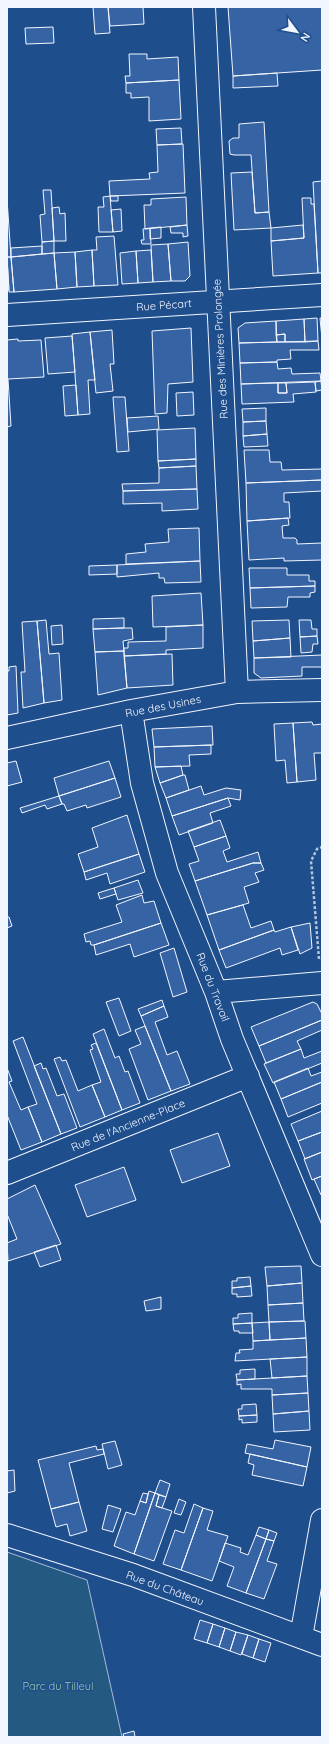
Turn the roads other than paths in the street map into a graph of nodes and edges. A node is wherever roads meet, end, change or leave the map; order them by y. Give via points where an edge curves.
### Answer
1 (204, 7) edge
2 (322, 295) edge
3 (217, 301) junction
4 (7, 315) edge
5 (322, 690) edge
6 (237, 692) junction
7 (131, 712) junction
8 (7, 738) edge
9 (322, 983) edge
10 (216, 992) junction
11 (248, 1076) junction
12 (8, 1168) edge
13 (322, 1254) edge
14 (322, 1520) edge
15 (7, 1535) edge
16 (301, 1637) junction
17 (322, 1645) edge

1 - 3 street, Rue des Minières Prolongée
2 - 3 street, Rue Pécart
3 - 4 street, Rue Pécart
3 - 6 street, Rue des Minières Prolongée
5 - 6 street, Rue des Usines
6 - 7 street, Rue des Usines
7 - 8 street, Rue des Usines
7 - 10 street, Rue du Travail via 142,783 167,873
9 - 10 street
10 - 11 street, Rue du Travail
11 - 12 street, Rue de l'Ancienne-Place
11 - 13 street, Rue du Travail
14 - 16 street
15 - 16 street, Rue du Château via 133,1575
16 - 17 street, Rue du Château

